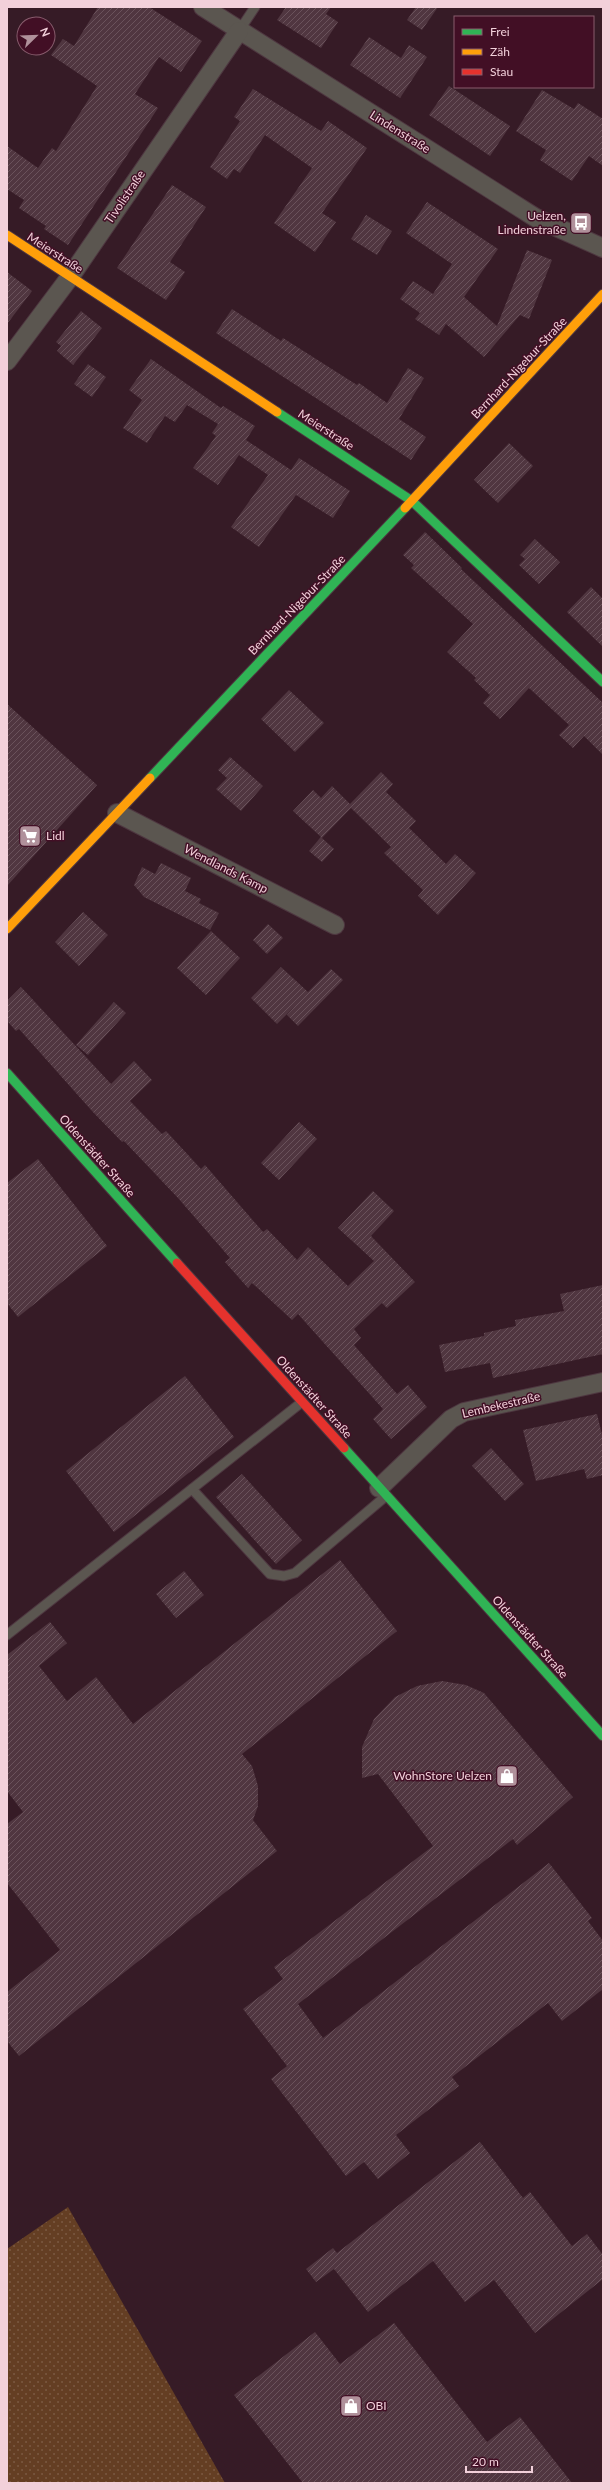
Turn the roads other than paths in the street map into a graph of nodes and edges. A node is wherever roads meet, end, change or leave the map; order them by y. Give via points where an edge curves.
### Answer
1 (203, 7) edge
2 (255, 7) edge
3 (239, 31) junction
4 (7, 235) edge
5 (603, 248) edge
6 (70, 277) junction
7 (603, 294) edge
8 (7, 361) edge
9 (412, 501) junction
10 (603, 682) edge
11 (117, 813) junction
12 (335, 925) dead end
13 (7, 929) edge
14 (7, 1073) edge
15 (603, 1382) edge
16 (302, 1402) junction
17 (192, 1489) junction
18 (383, 1492) junction
19 (7, 1635) edge
20 (603, 1736) edge

1 - 3 street, Lindenstraße
2 - 3 lane
3 - 5 street, Lindenstraße via 536,218
3 - 6 street, Tivolistraße
4 - 6 street, Meierstraße
6 - 8 street, Tivolistraße
6 - 9 street, Meierstraße
7 - 9 street, Bernhard-Nigebur-Straße
9 - 10 street, Meierstraße
9 - 11 street, Bernhard-Nigebur-Straße
11 - 12 street, Wendlands Kamp
11 - 13 street, Bernhard-Nigebur-Straße
14 - 16 street, Oldenstädter Straße
15 - 18 street, Lembekestraße via 464,1412 451,1419
16 - 17 lane
16 - 18 street, Oldenstädter Straße
17 - 18 lane via 270,1574 284,1576 295,1573
17 - 19 lane
18 - 20 street, Oldenstädter Straße

